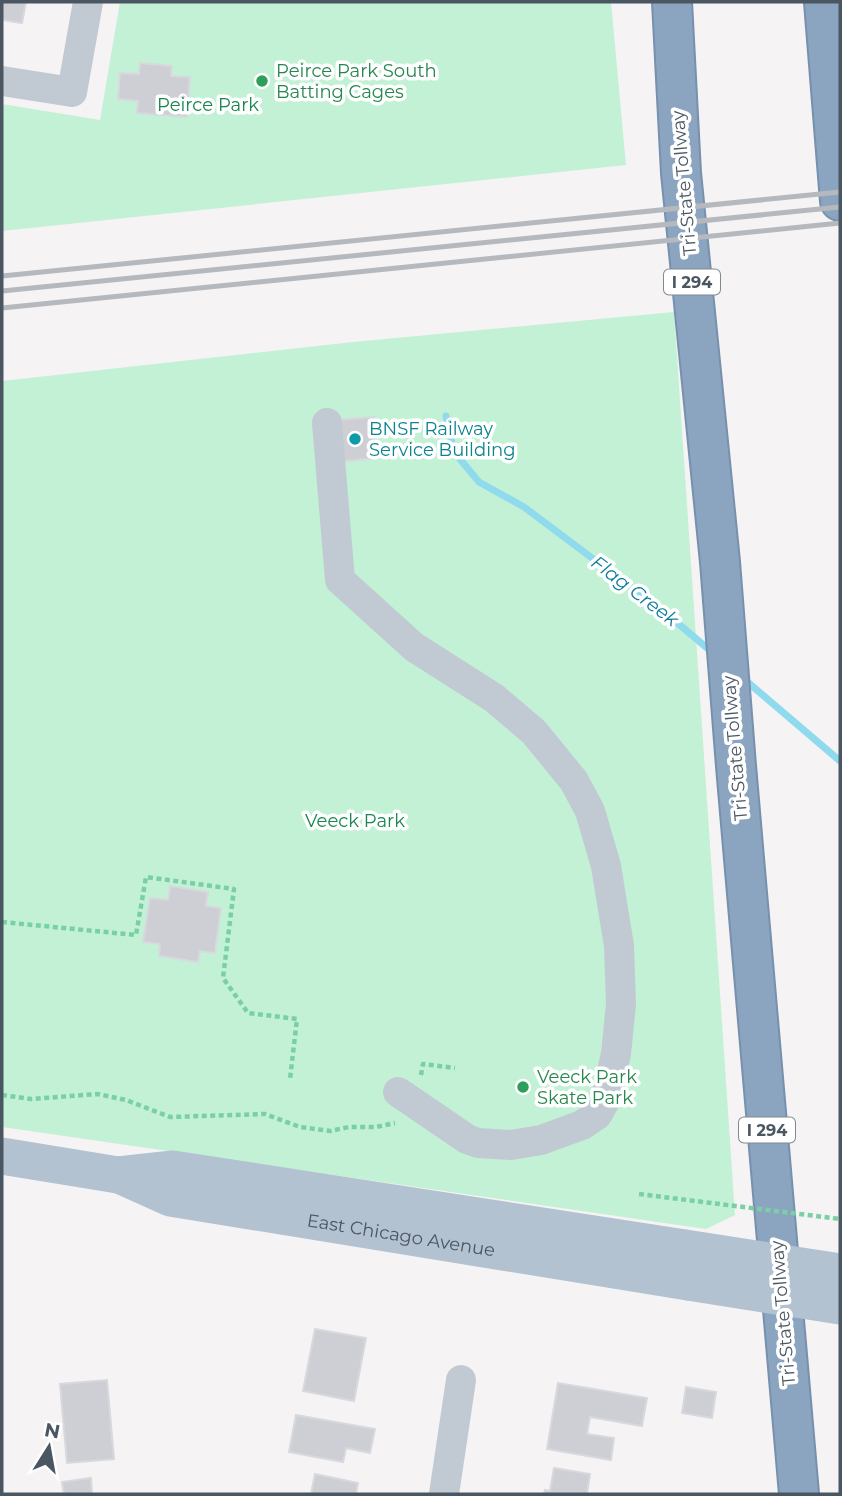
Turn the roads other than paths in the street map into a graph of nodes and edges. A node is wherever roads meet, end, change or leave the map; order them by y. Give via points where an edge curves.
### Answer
1 (88, 2) edge
2 (672, 2) edge
3 (824, 2) edge
4 (2, 81) edge
5 (840, 201) edge
6 (327, 423) dead end
7 (400, 1106) road end
8 (2, 1156) edge
9 (686, 1265) junction
10 (840, 1272) edge
11 (840, 1306) edge
12 (461, 1380) dead end
13 (444, 1494) edge
14 (799, 1494) edge

1 - 4 street via 72,92
2 - 14 highway, Tri-State Tollway / I 294 via 681,173 720,562
3 - 5 highway
6 - 7 street via 340,580 414,647 512,711 574,781 599,836 619,946 620,1023 611,1081 597,1115 582,1125 511,1145 478,1143
8 - 9 main road, East Chicago Avenue via 118,1175 173,1169
9 - 10 main road, bridge
9 - 11 main road, bridge
12 - 13 street

